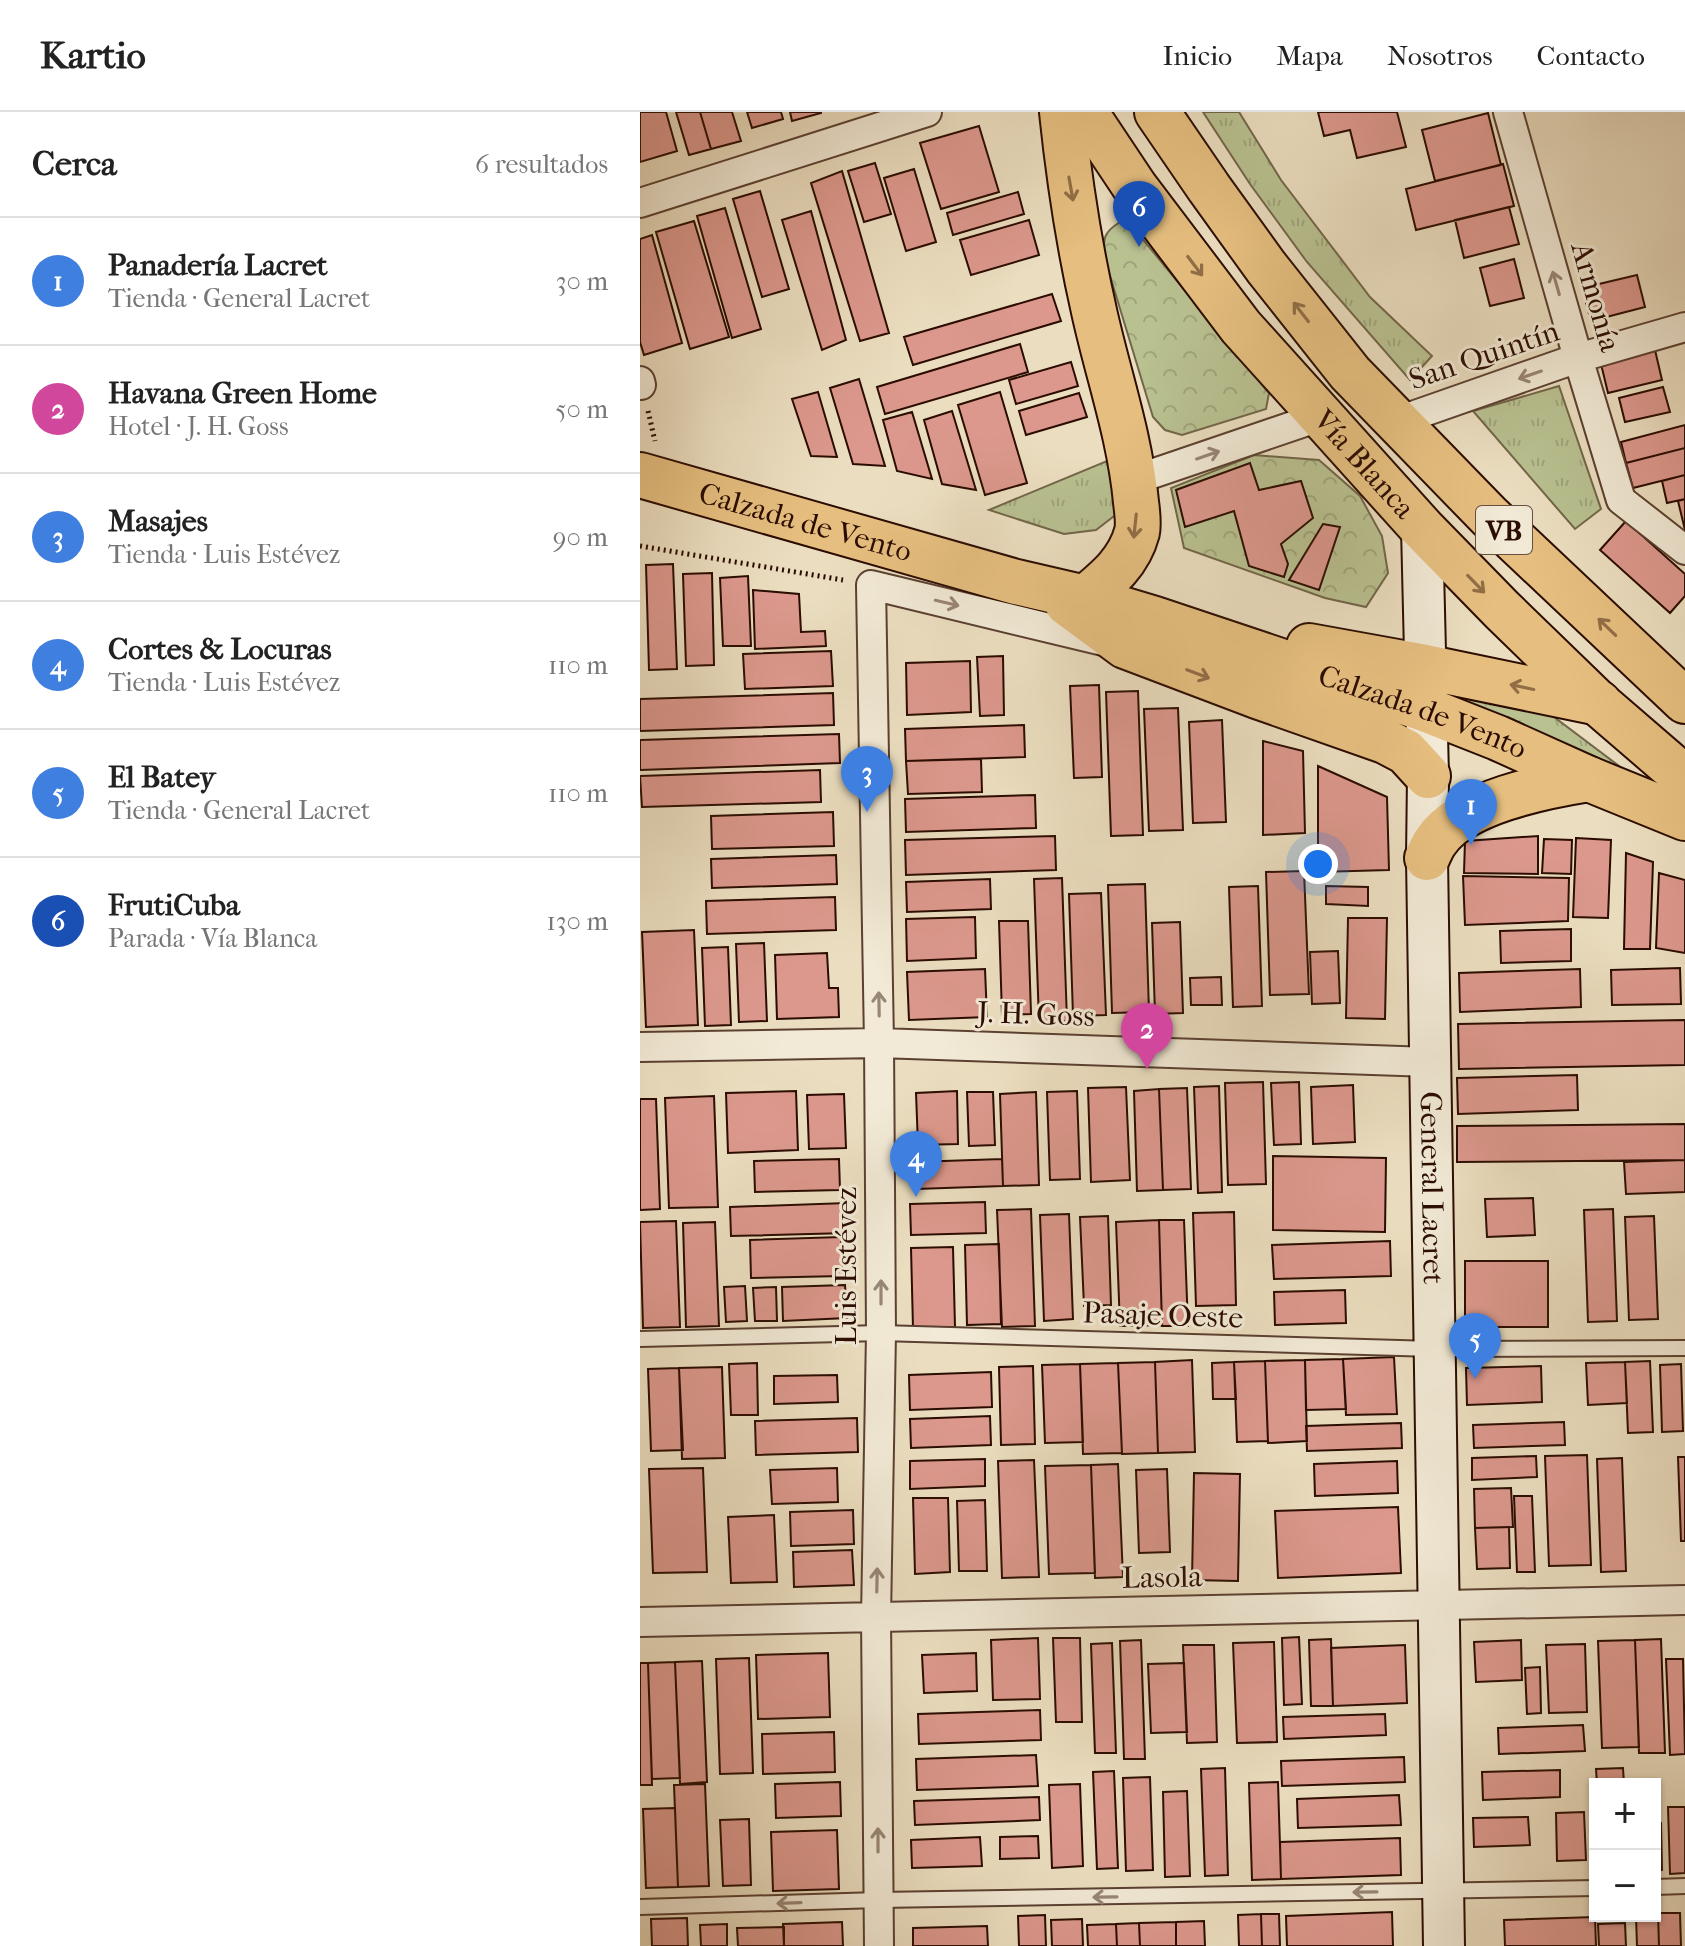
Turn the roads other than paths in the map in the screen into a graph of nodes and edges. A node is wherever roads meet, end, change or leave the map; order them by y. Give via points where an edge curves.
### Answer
1 (927, 112) edge
2 (1062, 112) edge
3 (1085, 112) edge
4 (1157, 112) edge
5 (1508, 112) edge
6 (640, 203) edge
7 (1685, 327) edge
8 (1578, 358) junction
9 (1350, 373) junction
10 (1322, 416) junction
11 (1398, 421) junction
12 (652, 478) edge
13 (1134, 480) junction
14 (1422, 528) junction
15 (1685, 550) edge
16 (1067, 594) junction
17 (1140, 632) junction
18 (1425, 667) junction
19 (1685, 701) edge
20 (1598, 703) junction
21 (1427, 710) junction
22 (1685, 730) edge
23 (1428, 776) junction
24 (1685, 778) edge
25 (1589, 779) junction
26 (1685, 818) edge
27 (1427, 858) junction
28 (879, 1043) junction
29 (640, 1047) edge
30 (1430, 1062) junction
31 (881, 1333) junction
32 (640, 1339) edge
33 (1685, 1348) edge
34 (1434, 1349) junction
35 (1685, 1600) edge
36 (1438, 1604) junction
37 (876, 1618) junction
38 (640, 1622) edge
39 (1685, 1886) edge
40 (1661, 1887) edge
41 (1589, 1888) edge
42 (1443, 1891) junction
43 (879, 1900) junction
44 (640, 1907) edge
45 (879, 1946) edge
46 (1444, 1946) edge

1 - 6 street
2 -> 13 main road via 1094,312
3 -> 10 main road, Vía Blanca / VB via 1241,327
9 -> 4 main road, Vía Blanca / VB via 1266,267
8 -> 5 street, Armonía
7 - 8 street, San Quintín
8 -> 11 street, San Quintín
8 - 15 street, Armonía via 1621,500
9 - 11 main road, Vía Blanca / VB
9 - 14 main road via 1410,461
13 -> 10 street
10 - 14 main road, Vía Blanca / VB
19 -> 11 main road, Vía Blanca / VB via 1489,516
12 - 16 main road, Calzada de Vento
13 -> 16 main road via 1138,530 1126,558 1110,577
14 - 18 main road, General Lacret
14 -> 20 main road, Vía Blanca / VB
16 - 17 main road
17 - 18 main road, Calzada de Vento
17 - 21 main road, Calzada de Vento
17 -> 23 main road via 1257,696 1385,741 1406,752
28 -> 17 street, Luis Estévez via 871,585
20 -> 18 main road, Calzada de Vento
18 - 21 main road, General Lacret
20 - 22 main road, Calzada de Vento
20 - 24 main road, Vía Blanca / VB
21 - 23 main road, General Lacret
21 - 25 main road, Calzada de Vento
23 - 27 main road, General Lacret
25 - 26 main road, Calzada de Vento
25 - 27 main road via 1523,793 1474,811 1446,829
27 - 30 main road, General Lacret
28 - 29 street, J. H. Goss
28 - 30 street, J. H. Goss
31 -> 28 street, Luis Estévez
30 - 34 main road, General Lacret
31 - 32 lane, Pasaje Oeste
31 - 34 lane, Pasaje Oeste
37 -> 31 street, Luis Estévez
33 - 34 lane, Pasaje Oeste
34 - 36 main road, General Lacret
35 - 36 street, Lasola
36 - 37 street, Lasola
36 - 42 main road, General Lacret
37 - 38 street, Lasola
43 -> 37 street, Luis Estévez
39 - 40 lane
41 - 42 lane
42 -> 43 lane
42 - 46 main road, General Lacret
43 -> 44 lane
43 - 45 street, Luis Estévez

